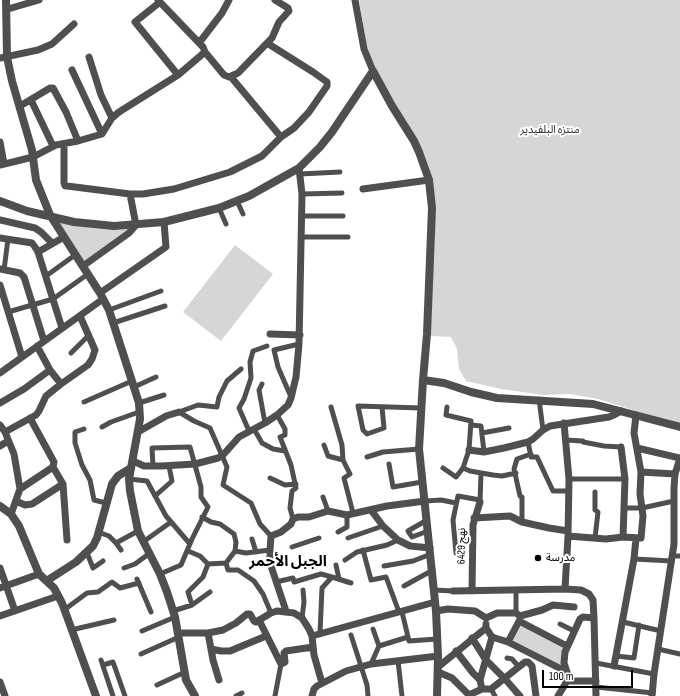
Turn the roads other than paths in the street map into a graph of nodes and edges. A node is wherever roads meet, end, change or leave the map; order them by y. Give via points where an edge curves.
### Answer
1 (6, 0) edge
2 (39, 0) edge
3 (229, 0) edge
4 (275, 0) edge
5 (355, 0) edge
6 (159, 1) edge
7 (8, 9) junction
8 (74, 24) dead end
9 (267, 43) junction
10 (199, 44) junction
11 (205, 52) junction
12 (4, 57) edge
13 (89, 57) dead end
14 (72, 70) dead end
15 (373, 71) junction
16 (178, 75) junction
17 (231, 77) junction
18 (31, 100) junction
19 (20, 106) junction
20 (112, 118) junction
21 (102, 134) junction
22 (281, 137) junction
23 (78, 141) junction
24 (0, 142) edge
25 (64, 144) junction
26 (52, 146) junction
27 (33, 157) junction
28 (2, 164) edge
29 (300, 171) junction
30 (340, 172) dead end
31 (429, 180) junction
32 (363, 189) dead end
33 (342, 193) dead end
34 (130, 194) junction
35 (302, 194) junction
36 (0, 201) edge
37 (237, 201) junction
38 (219, 208) junction
39 (243, 214) dead end
40 (50, 215) junction
41 (301, 216) junction
42 (343, 216) dead end
43 (0, 220) edge
44 (164, 222) junction
45 (226, 224) dead end
46 (136, 226) junction
47 (64, 237) junction
48 (301, 237) junction
49 (0, 238) edge
50 (348, 238) dead end
51 (8, 239) junction
52 (52, 244) junction
53 (38, 252) junction
54 (76, 255) junction
55 (82, 266) junction
56 (2, 271) edge
57 (88, 274) junction
58 (46, 276) junction
59 (0, 285) edge
60 (161, 291) dead end
61 (102, 296) junction
62 (52, 299) junction
63 (32, 305) junction
64 (165, 306) dead end
65 (109, 310) junction
66 (8, 312) junction
67 (80, 316) junction
68 (113, 323) junction
69 (62, 328) junction
70 (270, 334) dead end
71 (89, 335) junction
72 (300, 335) junction
73 (44, 341) junction
74 (300, 344) junction
75 (37, 346) junction
76 (267, 346) dead end
77 (71, 353) dead end
78 (22, 357) junction
79 (241, 369) dead end
80 (50, 370) junction
81 (0, 373) edge
82 (156, 377) dead end
83 (423, 380) junction
84 (61, 384) junction
85 (133, 384) junction
86 (262, 384) dead end
87 (164, 395) dead end
88 (291, 398) junction
89 (539, 399) junction
90 (84, 402) dead end
91 (0, 403) edge
92 (331, 407) dead end
93 (382, 407) junction
94 (447, 407) dead end
95 (139, 408) junction
96 (421, 408) junction
97 (621, 411) junction
98 (179, 412) junction
99 (277, 415) junction
100 (636, 416) junction
101 (30, 418) junction
102 (264, 423) junction
103 (564, 423) junction
104 (0, 425) edge
105 (471, 425) junction
106 (102, 427) dead end
107 (680, 427) edge
108 (509, 428) dead end
109 (84, 429) dead end
110 (251, 430) junction
111 (543, 430) junction
112 (5, 432) junction
113 (138, 432) junction
114 (482, 433) junction
115 (565, 440) junction
116 (8, 441) junction
117 (528, 442) junction
118 (324, 445) dead end
119 (0, 446) edge
120 (621, 447) joint
121 (637, 448) junction
122 (419, 449) junction
123 (469, 450) junction
124 (285, 451) junction
125 (484, 452) junction
126 (530, 454) junction
127 (222, 455) junction
128 (367, 457) dead end
129 (680, 458) edge
130 (343, 460) junction
131 (195, 464) junction
132 (388, 464) dead end
133 (132, 465) junction
134 (153, 466) junction
135 (169, 466) junction
136 (53, 467) junction
137 (443, 468) dead end
138 (463, 468) junction
139 (641, 472) junction
140 (481, 473) junction
141 (516, 473) junction
142 (675, 474) junction
143 (270, 478) dead end
144 (129, 479) junction
145 (569, 479) junction
146 (625, 479) junction
147 (422, 482) junction
148 (62, 484) junction
149 (296, 484) junction
150 (20, 489) junction
151 (569, 491) junction
152 (595, 492) dead end
153 (155, 496) junction
154 (323, 497) dead end
155 (16, 501) junction
156 (425, 501) junction
157 (480, 501) junction
158 (674, 501) junction
159 (106, 503) junction
160 (456, 503) junction
161 (0, 506) edge
162 (624, 508) junction
163 (642, 508) junction
164 (371, 510) junction
165 (328, 511) junction
166 (10, 514) junction
167 (350, 514) junction
168 (202, 517) junction
169 (474, 518) junction
170 (293, 519) junction
171 (427, 520) junction
172 (171, 522) junction
173 (522, 522) junction
174 (383, 526) junction
175 (138, 531) junction
176 (428, 531) junction
177 (98, 532) junction
178 (338, 532) dead end
179 (568, 534) junction
180 (271, 536) junction
181 (623, 537) junction
182 (320, 538) dead end
183 (348, 538) dead end
184 (595, 538) junction
185 (636, 538) junction
186 (252, 539) dead end
187 (67, 540) dead end
188 (398, 540) junction
189 (143, 542) junction
190 (116, 544) junction
191 (190, 544) junction
192 (292, 547) dead end
193 (120, 550) dead end
194 (270, 550) junction
195 (363, 550) junction
196 (188, 551) junction
197 (431, 551) junction
198 (235, 552) junction
199 (256, 552) junction
200 (87, 553) junction
201 (150, 553) junction
202 (456, 553) dead end
203 (675, 558) edge
204 (634, 559) junction
205 (345, 560) dead end
206 (103, 561) dead end
207 (226, 562) junction
208 (208, 564) junction
209 (336, 565) dead end
210 (384, 566) dead end
211 (0, 568) edge
212 (124, 568) dead end
213 (433, 570) junction
214 (39, 574) junction
215 (160, 574) junction
216 (332, 577) junction
217 (339, 579) junction
218 (48, 580) junction
219 (276, 582) junction
220 (351, 583) dead end
221 (404, 586) dead end
222 (3, 587) edge
223 (565, 589) junction
224 (302, 590) dead end
225 (434, 590) junction
226 (516, 590) junction
227 (453, 591) joint
228 (472, 591) junction
229 (210, 592) dead end
230 (58, 596) junction
231 (192, 605) junction
232 (436, 607) junction
233 (574, 607) dead end
234 (64, 610) junction
235 (15, 611) junction
236 (286, 611) junction
237 (151, 612) dead end
238 (400, 612) junction
239 (271, 613) junction
240 (174, 614) junction
241 (0, 616) edge
242 (518, 617) junction
243 (302, 618) junction
244 (486, 618) junction
245 (594, 618) junction
246 (114, 620) dead end
247 (259, 620) junction
248 (623, 622) junction
249 (560, 624) dead end
250 (639, 625) junction
251 (373, 628) dead end
252 (486, 628) junction
253 (72, 630) junction
254 (142, 631) dead end
255 (574, 631) junction
256 (661, 631) junction
257 (208, 633) junction
258 (320, 633) junction
259 (179, 635) junction
260 (351, 635) dead end
261 (266, 636) junction
262 (312, 636) junction
263 (408, 637) junction
264 (492, 637) junction
265 (472, 638) junction
266 (437, 639) junction
267 (508, 642) junction
268 (379, 646) junction
269 (567, 646) junction
270 (313, 647) junction
271 (211, 649) junction
272 (658, 649) junction
273 (456, 651) junction
274 (141, 654) dead end
275 (530, 654) junction
276 (680, 654) edge
277 (438, 656) junction
278 (616, 656) junction
279 (507, 658) dead end
280 (486, 660) junction
281 (398, 661) junction
282 (528, 662) junction
283 (596, 663) junction
284 (281, 664) junction
285 (371, 664) junction
286 (614, 666) junction
287 (361, 667) junction
288 (519, 667) junction
289 (438, 669) junction
290 (185, 672) junction
291 (567, 672) junction
292 (654, 674) junction
293 (505, 679) junction
294 (219, 680) dead end
295 (480, 680) junction
296 (567, 681) junction
297 (0, 682) edge
298 (322, 683) junction
299 (596, 684) junction
300 (157, 685) dead end
301 (482, 689) junction
302 (491, 689) junction
303 (242, 693) dead end
304 (192, 695) edge
305 (653, 695) edge
306 (5, 696) edge
307 (96, 696) edge
308 (113, 696) edge
309 (126, 696) edge
310 (236, 696) edge
311 (274, 696) edge
312 (312, 696) edge
313 (368, 696) edge
314 (402, 696) edge
315 (436, 696) edge
316 (495, 696) edge
317 (520, 696) edge
318 (536, 696) edge
319 (558, 696) edge
320 (596, 696) edge

1 - 7 street
2 - 7 street
3 - 10 street
4 - 9 street via 289,11 281,18
5 - 15 street via 364,49
6 - 10 street
6 - 16 street via 135,22
7 - 12 street
8 - 12 street via 52,44 38,50
9 - 17 street
9 - 22 street via 313,72 328,85 309,112
10 - 11 street
11 - 16 street
11 - 17 street via 224,76
12 - 19 street
13 - 20 street via 101,95
14 - 21 street
15 - 29 street via 332,132
15 - 31 street via 414,141
16 - 20 street
17 - 22 street
18 - 19 street
18 - 23 street via 53,88
18 - 26 street
19 - 27 street
20 - 21 street
21 - 23 street
22 - 34 street via 262,156 224,174 174,189
23 - 25 street
24 - 28 street
25 - 26 street
25 - 34 street via 65,186
26 - 27 street
27 - 28 street
27 - 40 street via 36,180
29 - 30 street
29 - 35 street
29 - 37 street
31 - 32 street
31 - 83 street via 432,208 431,254 428,334
33 - 35 street
34 - 46 street
35 - 41 street
36 - 40 street via 27,211
37 - 38 street
37 - 39 street
38 - 44 street
38 - 45 street
40 - 46 street via 95,225
40 - 47 street
41 - 42 street
41 - 48 street
43 - 52 street via 35,228
44 - 46 street
44 - 61 street via 166,247
46 - 55 street
47 - 52 street
47 - 54 street
48 - 50 street
48 - 72 street
49 - 51 street
51 - 53 street via 32,244
51 - 56 street
52 - 53 street
53 - 58 street
54 - 55 street
54 - 58 street
55 - 57 street
56 - 63 street via 22,275
57 - 61 street
57 - 62 street
58 - 62 street
59 - 66 street
60 - 65 street
61 - 65 street
61 - 67 street
62 - 63 street
62 - 69 street
63 - 66 street
63 - 73 street
64 - 68 street
65 - 68 street
66 - 78 street
67 - 69 street
67 - 71 street
68 - 85 street
69 - 73 street
70 - 72 street
71 - 77 street
71 - 84 street via 95,350 92,359 88,365
72 - 74 street
73 - 75 street
74 - 88 street
74 - 88 street via 274,350
75 - 78 street
75 - 80 street
76 - 110 street via 253,351 250,362 251,378 239,408
78 - 81 street
79 - 98 street via 227,381 217,408 198,405
80 - 84 street
80 - 91 street
82 - 85 street
83 - 89 street via 497,398
83 - 96 street
84 - 101 street via 46,396 36,415
85 - 90 street
85 - 95 street
86 - 102 street via 259,390
87 - 95 street
88 - 99 street via 287,407
89 - 97 street via 593,404
89 - 111 street
92 - 130 street via 342,445
93 - 93 street via 358,406 363,430 367,434 384,428
93 - 96 street
94 - 105 street via 446,415 471,421
95 - 106 street
95 - 113 street
96 - 122 street
97 - 100 street
97 - 103 street via 614,416
98 - 113 street via 166,416
98 - 127 street via 210,428
99 - 102 street
99 - 124 street via 285,429 285,435 280,437
100 - 107 street
100 - 121 street via 634,433
101 - 112 street
101 - 136 street via 54,462
102 - 110 street
103 - 111 street
103 - 115 street
104 - 112 street
105 - 114 street via 481,426
105 - 123 street
108 - 114 street
109 - 159 street via 75,432 75,443 90,480 94,500
110 - 124 street via 262,443 273,449
110 - 127 street via 236,440
111 - 117 street
112 - 116 street
113 - 133 street
114 - 125 street
115 - 120 street
115 - 145 street
116 - 119 street
116 - 150 street via 14,454
117 - 125 street
117 - 126 street
118 - 130 street via 328,456
120 - 146 street
121 - 129 street
121 - 139 street
122 - 128 street via 383,452
122 - 147 street
123 - 125 street
123 - 138 street
124 - 149 street
126 - 141 street via 517,459 514,469
126 - 151 street via 531,457 537,457 553,490
127 - 131 street
127 - 180 street via 227,467 223,485 251,503 260,524
129 - 142 street
130 - 167 street via 350,474 344,478
131 - 134 street via 190,447 152,448
131 - 135 street
131 - 168 street via 201,497 208,507
132 - 147 street via 393,487
133 - 134 street
133 - 144 street
133 - 159 street via 114,480
134 - 135 street
135 - 153 street via 172,481
136 - 148 street
136 - 150 street
137 - 138 street via 456,477
138 - 140 street
139 - 142 street
139 - 163 street
140 - 141 street via 502,476
140 - 157 street
141 - 173 street via 522,497
142 - 158 street
143 - 149 street via 285,485
144 - 153 street via 147,481
144 - 175 street
145 - 146 street
145 - 151 street
146 - 162 street
147 - 156 street
148 - 155 street via 32,504 25,505
148 - 187 street
149 - 170 street via 292,491 290,508
150 - 155 street
151 - 179 street
152 - 184 street via 594,510 598,512
153 - 172 street
154 - 165 street
155 - 166 street
156 - 160 street via 442,500
156 - 164 street
156 - 171 street
157 - 160 street via 458,496
157 - 169 street, نهج 6429
158 - 163 street
158 - 203 street
159 - 177 street
160 - 202 street via 453,520
161 - 166 street
162 - 163 street
162 - 181 street
163 - 185 street via 642,537
164 - 167 street
164 - 174 street
165 - 167 street
165 - 170 street
166 - 214 street via 19,526
167 - 178 street via 346,527
168 - 191 street
168 - 198 street via 220,524 234,534
169 - 173 street via 510,516
169 - 228 street, نهج 6429
170 - 180 street via 281,532
171 - 176 street
171 - 176 street via 408,531 412,537
172 - 189 street
172 - 191 street
173 - 179 street
174 - 183 street
174 - 188 street
175 - 189 street
175 - 190 street
176 - 197 street
177 - 190 street via 109,536
177 - 200 street via 93,546
179 - 184 street
179 - 223 street
180 - 194 street
181 - 184 street
181 - 185 street
182 - 192 street
185 - 204 street
186 - 199 street
188 - 195 street
188 - 197 street
189 - 201 street
190 - 193 street
191 - 196 street
194 - 199 street
194 - 219 street via 270,563
195 - 205 street
195 - 238 street via 371,580 386,577
196 - 208 street via 200,556
196 - 215 street via 181,565
197 - 210 street via 413,561
197 - 213 street
198 - 199 street
198 - 207 street
200 - 206 street via 93,568
200 - 218 street
201 - 212 street via 135,564
201 - 215 street
203 - 204 street
203 - 256 street
204 - 248 street
207 - 208 street
207 - 239 street via 228,570 238,570 254,581
208 - 231 street via 203,577 188,592
209 - 217 street
211 - 222 street
213 - 221 street
213 - 225 street
214 - 218 street
214 - 222 street
215 - 240 street
216 - 217 street
216 - 219 street via 321,574 294,582 293,578
216 - 258 street via 322,588
217 - 220 street
218 - 230 street
219 - 236 street
222 - 235 street
223 - 226 street
223 - 245 street via 586,592 591,596
224 - 243 street
225 - 227 street
225 - 232 street
226 - 228 street
226 - 242 street
227 - 228 street
229 - 231 street
230 - 234 street
230 - 235 street
231 - 240 street
232 - 238 street
232 - 244 street via 475,611
232 - 266 street
233 - 242 street via 553,605
234 - 237 street via 87,593 98,592 112,582 120,588 138,581
234 - 253 street
235 - 241 street
236 - 239 street
236 - 243 street
238 - 258 street
238 - 263 street
239 - 247 street
240 - 254 street
240 - 259 street
242 - 244 street via 497,613
242 - 267 street
242 - 269 street
243 - 262 street
244 - 252 street
245 - 255 street via 580,618
245 - 283 street
246 - 253 street
247 - 257 street via 256,622 247,614 229,627
247 - 261 street
248 - 250 street
248 - 278 street
249 - 255 street
250 - 256 street
250 - 278 street via 634,658
251 - 268 street
252 - 264 street
252 - 265 street
253 - 307 street
255 - 269 street
256 - 272 street
257 - 259 street
257 - 271 street
258 - 262 street
259 - 274 street
259 - 290 street
260 - 287 street
261 - 271 street via 230,651
261 - 284 street
262 - 270 street
263 - 266 street via 409,641
263 - 268 street
264 - 267 street
264 - 280 street
265 - 273 street
265 - 280 street
266 - 277 street
267 - 275 street
268 - 285 street
269 - 291 street via 564,658
270 - 284 street via 284,653 285,662
270 - 298 street
271 - 294 street
272 - 276 street
272 - 292 street
273 - 289 street
273 - 295 street
275 - 282 street
275 - 291 street
277 - 281 street
277 - 289 street
278 - 286 street
279 - 288 street via 512,659
280 - 293 street
280 - 295 street
281 - 285 street
281 - 314 street
282 - 288 street
282 - 318 street via 532,666
283 - 286 street
283 - 299 street
284 - 311 street
285 - 287 street
286 - 292 street
287 - 298 street
287 - 313 street
288 - 293 street
289 - 301 street via 452,678 469,695
289 - 315 street
290 - 300 street
290 - 304 street
291 - 296 street
292 - 305 street
293 - 302 street
293 - 317 street
295 - 301 street
296 - 299 street
296 - 319 street
297 - 306 street
298 - 312 street via 314,689
299 - 305 street
299 - 320 street
301 - 302 street
302 - 316 street
303 - 310 street
308 - 309 street via 102,663 113,662

